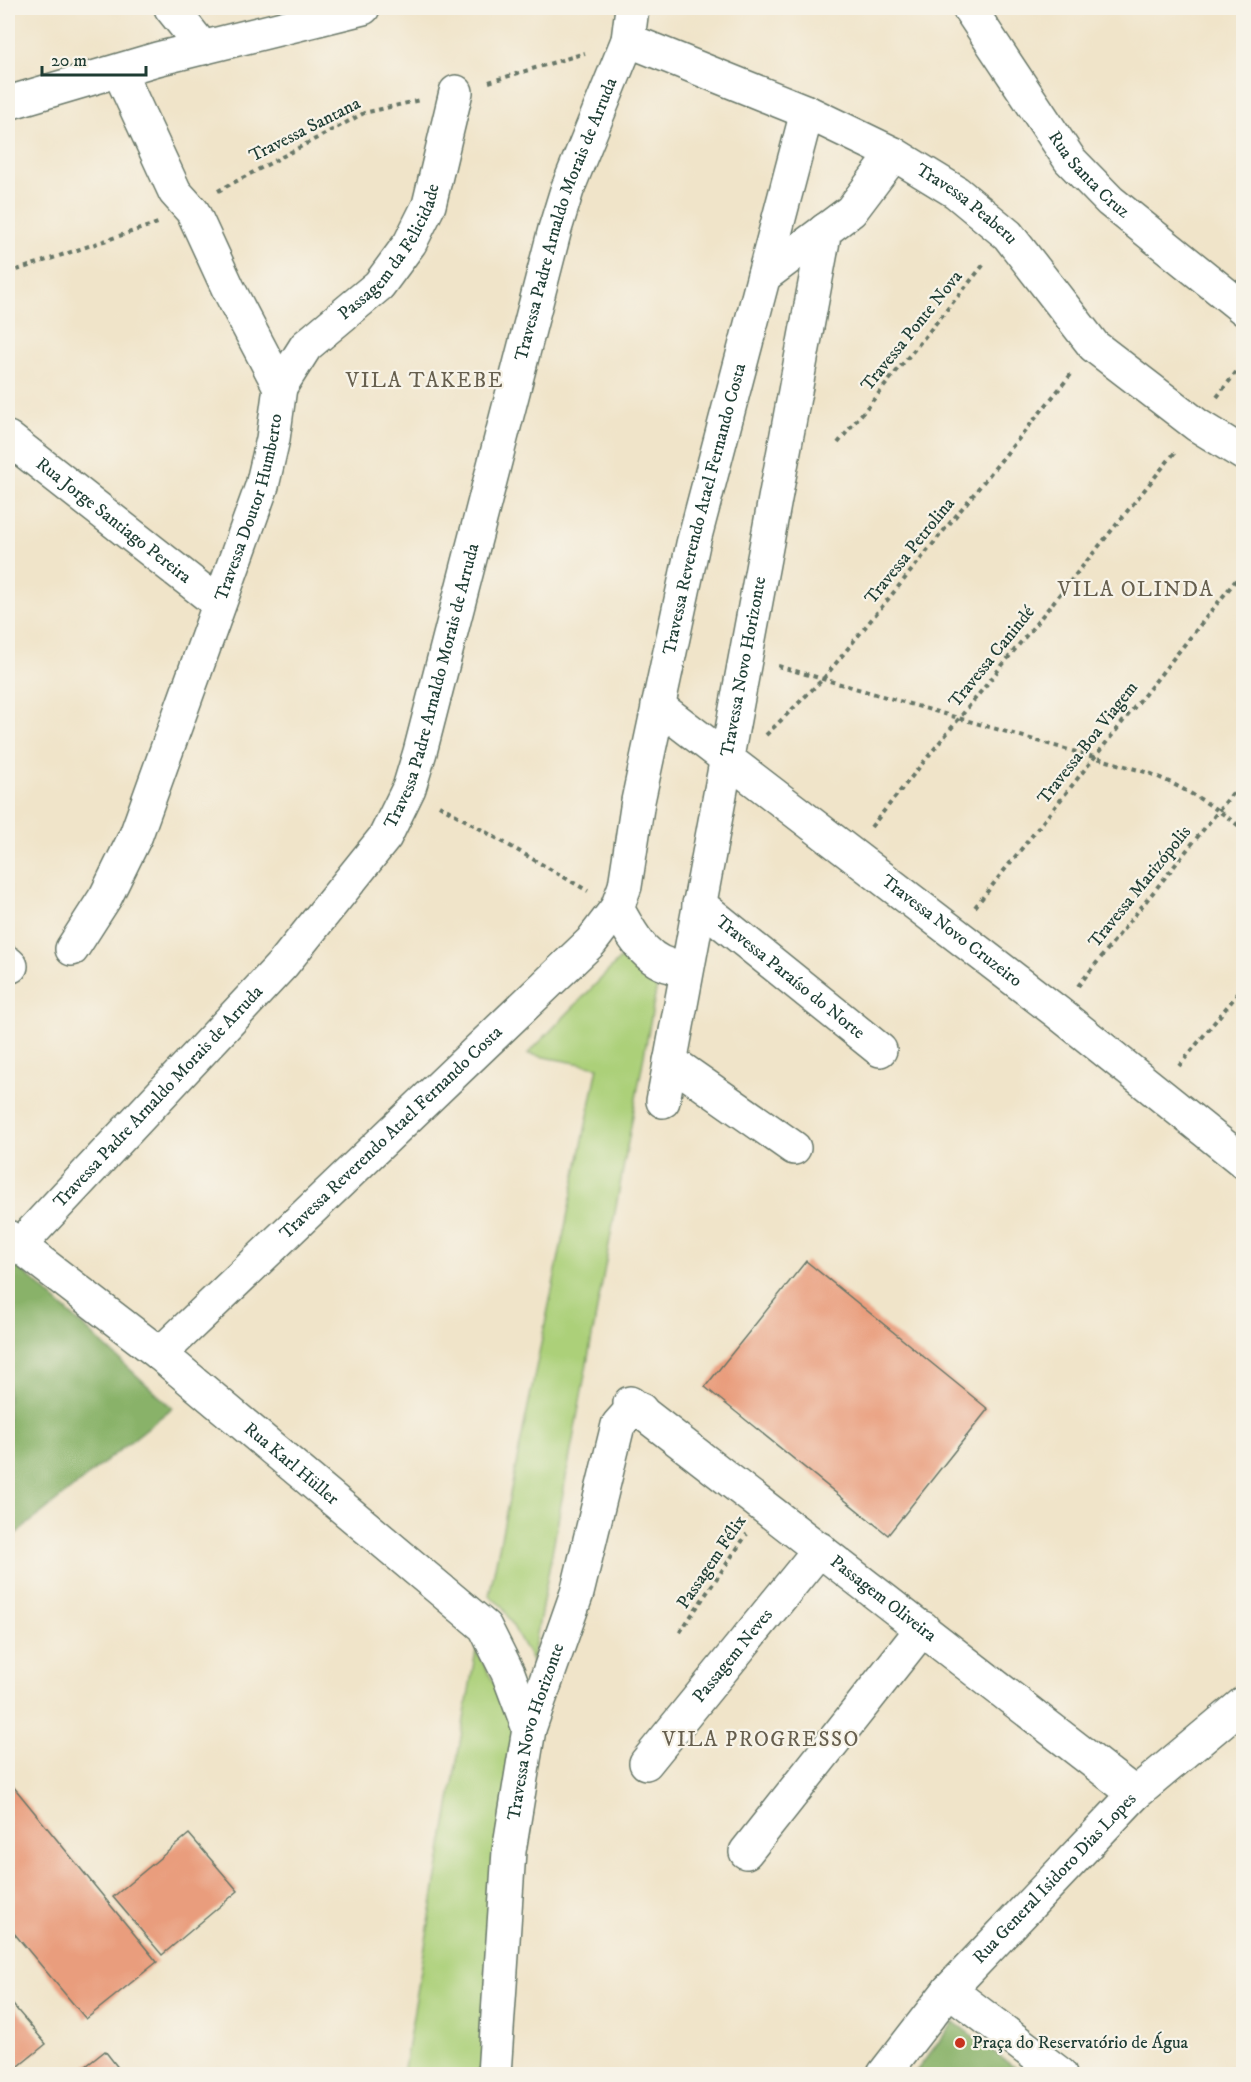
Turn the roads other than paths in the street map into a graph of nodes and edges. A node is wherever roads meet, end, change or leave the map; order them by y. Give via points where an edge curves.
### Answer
1 (171, 8) edge
2 (363, 8) edge
3 (632, 8) edge
4 (969, 8) edge
5 (628, 40) junction
6 (203, 48) junction
7 (119, 71) junction
8 (456, 92) road end
9 (8, 103) edge
10 (807, 112) junction
11 (894, 154) junction
12 (825, 230) junction
13 (764, 276) junction
14 (1244, 309) edge
15 (280, 387) junction
16 (8, 438) edge
17 (1244, 454) edge
18 (218, 603) junction
19 (658, 706) junction
20 (731, 761) junction
21 (699, 904) junction
22 (617, 908) junction
23 (72, 949) dead end
24 (686, 967) junction
25 (880, 1050) dead end
26 (670, 1061) junction
27 (663, 1101) dead end
28 (794, 1148) dead end
29 (1244, 1162) edge
30 (13, 1242) edge
31 (160, 1354) junction
32 (636, 1406) joint
33 (820, 1549) junction
34 (923, 1628) junction
35 (1244, 1703) edge
36 (529, 1729) junction
37 (646, 1763) dead end
38 (1135, 1794) junction
39 (746, 1852) dead end
40 (949, 1990) junction
41 (494, 2074) edge
42 (884, 2074) edge
43 (1060, 2074) edge

1 - 6 street
2 - 6 street
3 - 5 street, Travessa Padre Arnaldo Morais de Arruda
4 - 14 street, Rua Santa Cruz via 1070,160 1110,201
5 - 10 street, Travessa Peaberu
5 - 30 street, Travessa Padre Arnaldo Morais de Arruda via 555,229 410,788 385,837 284,964
6 - 7 street
7 - 9 street
7 - 15 street, Travessa Doutor Humberto via 175,192 193,212
8 - 15 street, Passagem da Felicidade via 429,205 410,243 379,285 306,346
10 - 11 street, Travessa Peaberu
10 - 13 street, Travessa Reverendo Atael Fernando Costa
11 - 12 street via 851,211
11 - 17 street, Travessa Peaberu via 956,192 1008,236 1094,346 1197,425
12 - 13 street
12 - 20 street, Travessa Novo Horizonte via 745,657
13 - 19 street, Travessa Reverendo Atael Fernando Costa via 693,544
15 - 18 street, Travessa Doutor Humberto via 262,486
16 - 18 street, Rua Jorge Santiago Pereira
18 - 23 street, Travessa Doutor Humberto via 136,835 106,896
19 - 20 street, Travessa Novo Cruzeiro
19 - 22 street, Travessa Reverendo Atael Fernando Costa via 625,886
20 - 21 street, Travessa Novo Horizonte
20 - 29 street, Travessa Novo Cruzeiro via 1057,1012
21 - 24 street, Travessa Novo Horizonte
21 - 25 street, Travessa Paraíso do Norte
22 - 24 street via 652,958 675,968
22 - 31 street, Travessa Reverendo Atael Fernando Costa via 591,942
24 - 26 street, Travessa Novo Horizonte
26 - 27 street, Travessa Novo Horizonte
26 - 28 street
30 - 31 street, Rua Karl Hüller
31 - 36 street, Rua Karl Hüller via 485,1627
32 - 33 street, Passagem Oliveira
32 - 36 street, Travessa Novo Horizonte via 618,1425 577,1593
33 - 34 street, Passagem Oliveira
33 - 37 street, Passagem Neves
34 - 38 street, Passagem Oliveira
34 - 39 street
35 - 38 street, Rua General Isidoro Dias Lopes
36 - 41 street, Travessa Novo Horizonte via 509,1851
38 - 40 street, Rua General Isidoro Dias Lopes
40 - 42 street, Rua General Isidoro Dias Lopes
40 - 43 street

